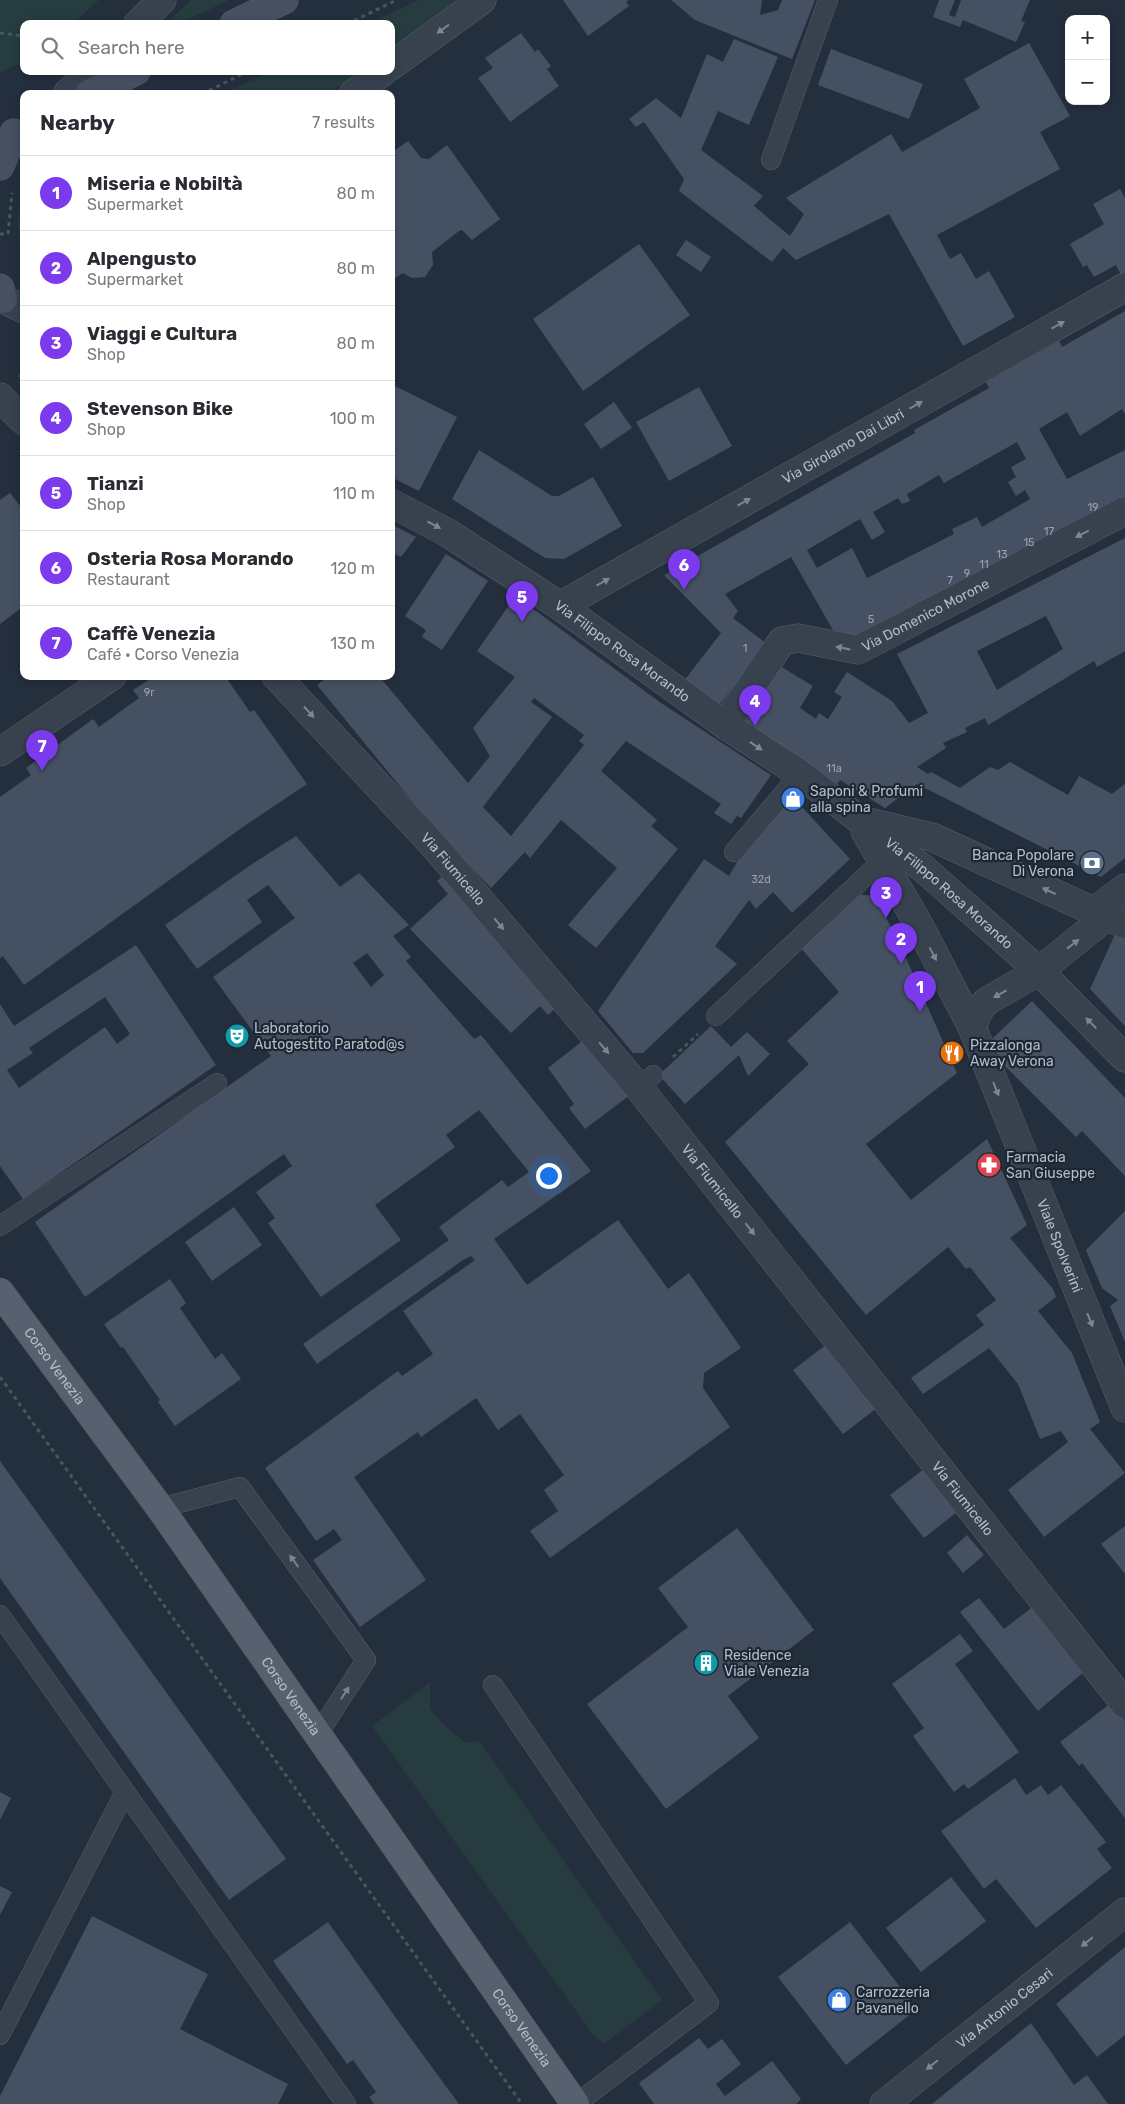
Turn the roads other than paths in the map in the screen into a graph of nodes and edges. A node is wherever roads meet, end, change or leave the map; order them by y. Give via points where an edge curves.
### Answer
1 (162, 0) edge
2 (284, 0) edge
3 (482, 0) edge
4 (828, 0) edge
5 (142, 20) edge
6 (242, 20) edge
7 (395, 63) edge
8 (87, 75) edge
9 (128, 75) edge
10 (379, 75) edge
11 (71, 90) edge
12 (97, 90) edge
13 (358, 90) edge
14 (9, 134) edge
15 (770, 160) dead end
16 (7, 175) edge
17 (1125, 287) edge
18 (0, 397) edge
19 (20, 417) edge
20 (395, 505) edge
21 (1125, 512) edge
22 (560, 606) junction
23 (106, 680) edge
24 (280, 680) edge
25 (725, 725) junction
26 (0, 752) edge
27 (800, 774) junction
28 (859, 820) junction
29 (734, 852) dead end
30 (882, 861) junction
31 (1125, 888) edge
32 (1108, 918) edge
33 (1039, 971) junction
34 (716, 1016) road end
35 (972, 1027) junction
36 (1125, 1058) edge
37 (217, 1083) dead end
38 (0, 1226) edge
39 (0, 1292) edge
40 (1125, 1408) edge
41 (160, 1508) junction
42 (0, 1615) edge
43 (493, 1685) dead end
44 (1125, 1704) edge
45 (318, 1734) junction
46 (125, 1792) junction
47 (1125, 1912) edge
48 (0, 2034) edge
49 (342, 2102) edge
50 (576, 2104) edge
51 (884, 2104) edge

1 - 5 street
2 - 6 main road
3 -> 7 street
4 - 15 lane
8 - 11 street
9 - 12 main road
10 - 13 street
14 - 16 main road
22 -> 17 street, Via Girolamo Dai Libri
18 - 19 street
20 -> 22 street, Via Filippo Rosa Morando via 448,533
21 -> 25 street, Via Domenico Morone via 858,650 798,638 782,640
22 - 25 street, Via Filippo Rosa Morando
23 - 26 street
24 -> 44 street, Via Fiumicello via 646,1082
25 -> 27 street, Via Filippo Rosa Morando
27 - 28 street, Via Filippo Rosa Morando
27 - 29 lane
28 - 30 street, Via Filippo Rosa Morando
32 -> 28 street, Via Filippo Rosa Morando via 932,837
28 - 33 street, Via Filippo Rosa Morando via 924,869
30 - 34 lane
30 -> 35 street, Via Filippo Rosa Morando
31 - 32 street
33 -> 32 street
33 -> 35 street via 987,1001 978,1010
36 -> 33 street, Via Filippo Rosa Morando
35 -> 40 street, Viale Spolverini
37 - 38 lane
39 - 41 main road, Corso Venezia
41 - 45 main road, Corso Venezia
45 -> 41 lane via 366,1660 240,1487
42 - 46 lane
43 - 50 lane via 709,2003
45 - 50 main road, Corso Venezia
46 - 48 lane
46 - 49 lane
47 -> 51 street, Via Antonio Cesari

